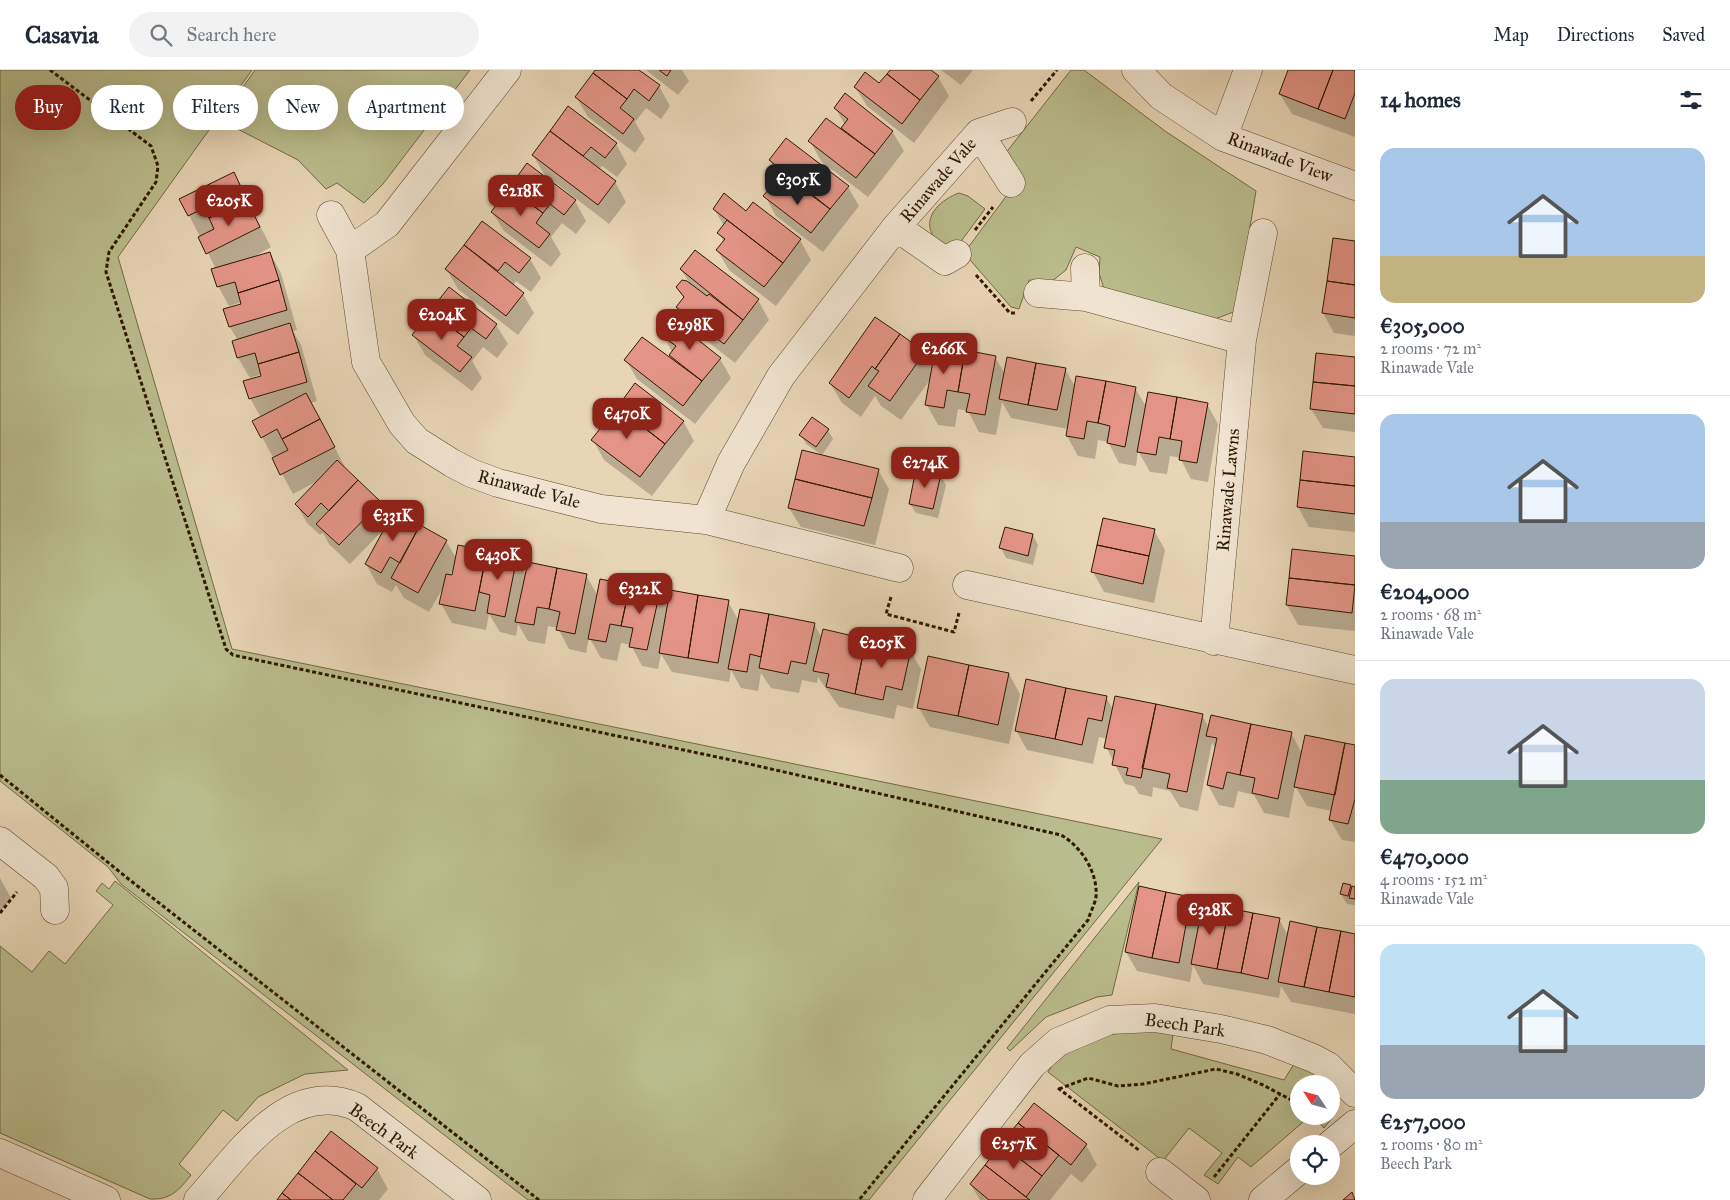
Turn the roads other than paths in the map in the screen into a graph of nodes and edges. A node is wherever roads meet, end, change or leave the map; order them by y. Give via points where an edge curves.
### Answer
1 (507, 70) edge
2 (1136, 70) edge
3 (1248, 70) edge
4 (1012, 122) road end
5 (979, 133) junction
6 (1223, 137) junction
7 (1011, 183) road end
8 (1355, 186) edge
9 (331, 214) dead end
10 (896, 227) junction
11 (1263, 233) dead end
12 (350, 250) junction
13 (957, 254) road end
14 (1085, 268) dead end
15 (1038, 293) road end
16 (1086, 297) junction
17 (1242, 340) junction
18 (706, 520) junction
19 (899, 568) road end
20 (967, 585) road end
21 (1214, 641) junction
22 (1355, 670) edge
23 (0, 841) edge
24 (55, 910) dead end
25 (1355, 1093) edge
26 (1355, 1124) edge
27 (1340, 1136) edge
28 (0, 1153) edge
29 (1160, 1172) road end
30 (1290, 1178) edge
31 (1202, 1192) edge
32 (106, 1200) edge
33 (198, 1200) edge
34 (476, 1200) edge
35 (927, 1200) edge
36 (1263, 1200) edge

1 - 12 street via 387,224
2 - 6 street, Rinawade View via 1161,96
3 - 6 street
4 - 5 street, Rinawade Vale
5 - 7 street, Rinawade Vale
5 - 10 street, Rinawade Vale
6 - 8 street, Rinawade View
9 - 12 street, Rinawade Vale
10 - 13 street, Rinawade Vale via 945,261
10 - 18 street, Rinawade Vale via 781,376 731,463
11 - 17 street, Rinawade Lawns
12 - 18 street, Rinawade Vale via 366,362 402,424 417,440 471,474 498,483 601,509
14 - 16 street
15 - 16 street
16 - 17 street
17 - 21 street, Rinawade Lawns
18 - 19 street, Rinawade Vale
20 - 21 street
21 - 22 street
23 - 24 street via 46,877 54,888
25 - 35 street, Beech Park via 1328,1066 1293,1049 1221,1029 1155,1018 1110,1020 1058,1042 1030,1067
26 - 27 street
28 - 32 street
29 - 31 street
30 - 36 street
33 - 34 street, Beech Park via 277,1116 310,1101 328,1099 357,1107

